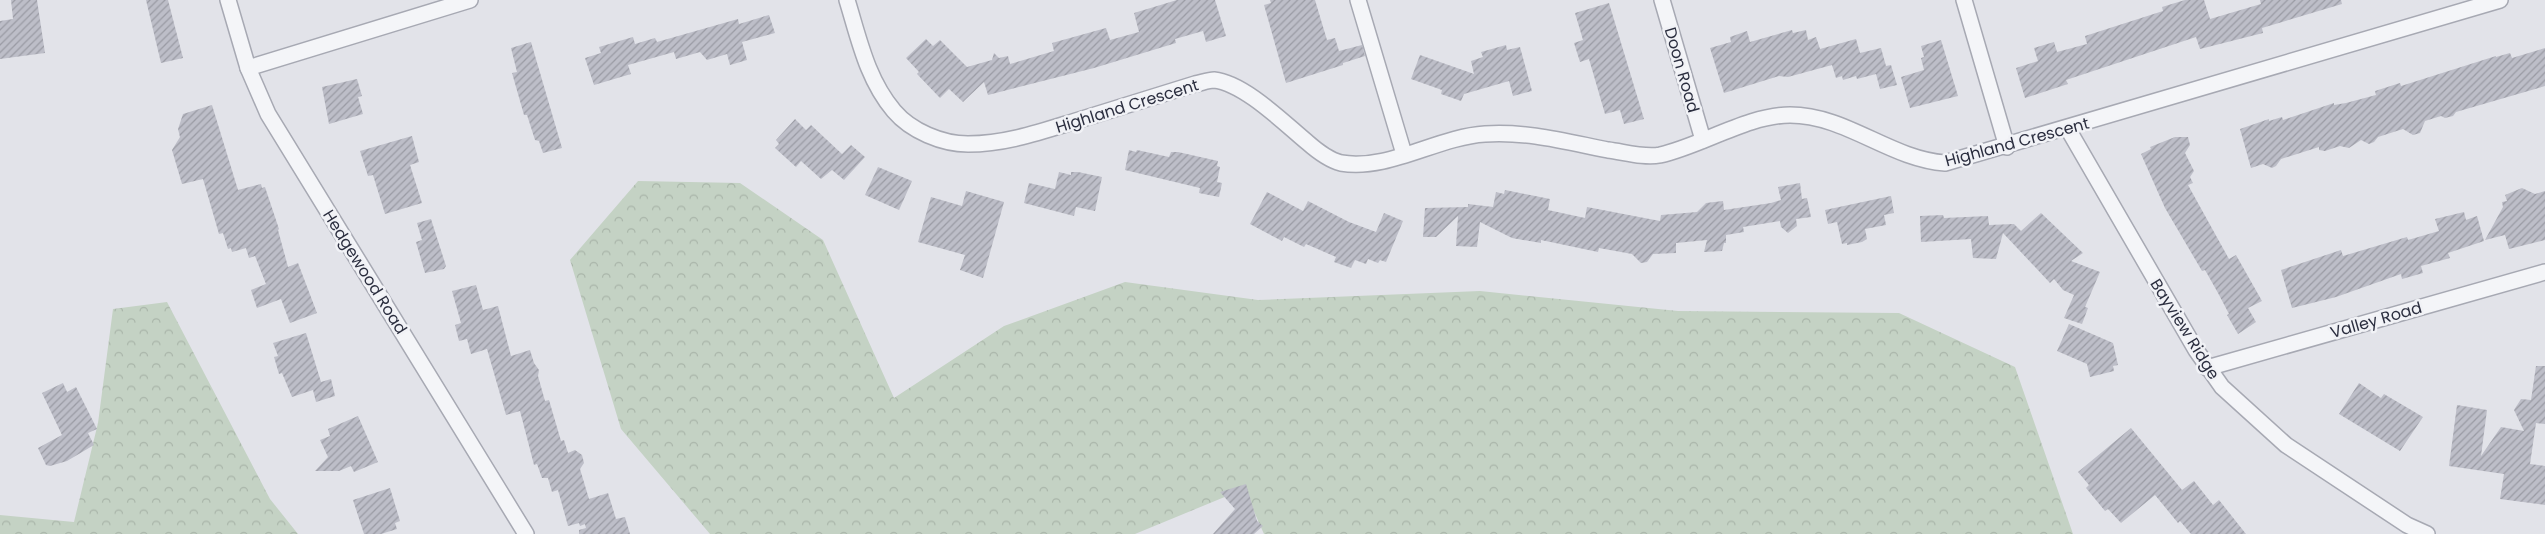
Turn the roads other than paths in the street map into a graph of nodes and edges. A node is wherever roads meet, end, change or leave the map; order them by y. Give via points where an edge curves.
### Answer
1 (228, 0) edge
2 (470, 0) edge
3 (848, 0) edge
4 (1358, 0) edge
5 (1662, 0) edge
6 (1964, 0) edge
7 (2500, 0) edge
8 (248, 68) junction
9 (2068, 129) junction
10 (1703, 140) junction
11 (2006, 147) junction
12 (1404, 154) junction
13 (2545, 272) edge
14 (2207, 368) junction
15 (526, 534) edge
16 (2427, 534) edge

1 - 8 street, Hedgewood Road
2 - 8 street
3 - 12 street, Highland Crescent via 869,72 881,94 895,112 920,132 944,140 968,144 1019,138 1214,80 1235,86 1316,150 1338,162 1365,166
4 - 12 street
5 - 10 street, Doon Road
6 - 11 street
7 - 9 street, Highland Crescent
8 - 15 street, Hedgewood Road via 268,114
9 - 11 street, Highland Crescent
9 - 14 street, Bayview Ridge
10 - 11 street, Highland Crescent via 1766,119 1795,115 1838,124 1905,156 1926,162 1945,163
10 - 12 street, Highland Crescent via 1658,156 1521,134 1483,134
13 - 14 street, Valley Road
14 - 16 street, Bayview Ridge via 2222,387 2286,445 2407,526

